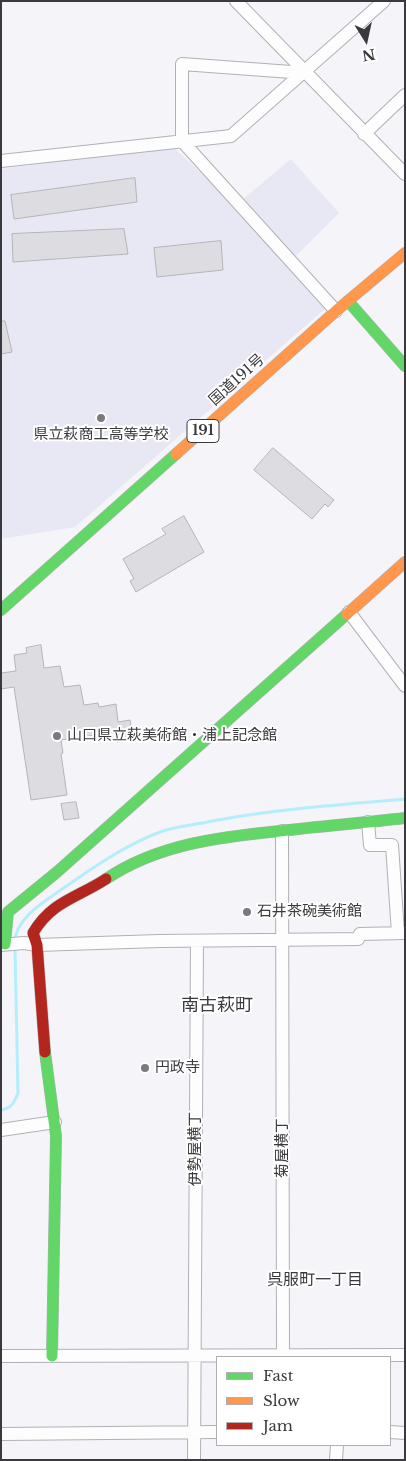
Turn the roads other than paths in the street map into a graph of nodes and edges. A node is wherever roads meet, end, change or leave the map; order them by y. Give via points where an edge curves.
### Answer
1 (236, 1) edge
2 (384, 1) edge
3 (304, 73) junction
4 (405, 95) edge
5 (364, 134) junction
6 (182, 141) junction
7 (1, 161) edge
8 (405, 174) edge
9 (405, 253) edge
10 (348, 301) junction
11 (336, 312) junction
12 (405, 366) edge
13 (405, 562) edge
14 (1, 610) edge
15 (349, 612) junction
16 (405, 686) edge
17 (405, 818) edge
18 (368, 822) junction
19 (282, 830) junction
20 (401, 933) edge
21 (282, 941) junction
22 (197, 942) junction
23 (10, 944) edge
24 (37, 946) junction
25 (54, 1122) junction
26 (1, 1130) edge
27 (284, 1355) junction
28 (405, 1355) edge
29 (1, 1356) edge
30 (52, 1356) junction
31 (194, 1356) junction
32 (194, 1432) junction
33 (216, 1432) edge
34 (391, 1432) edge
35 (405, 1432) edge
36 (1, 1434) edge
37 (336, 1446) edge
38 (194, 1460) edge
39 (336, 1460) edge

1 - 3 street
2 - 3 street
3 - 5 street
3 - 6 street via 231,136
3 - 6 street via 182,64
4 - 5 street
5 - 8 street
6 - 7 street
6 - 11 street
9 - 10 main road, 国道191号 / 191
10 - 11 main road, 国道191号 / 191
10 - 12 main road
11 - 14 main road, 国道191号 / 191
13 - 15 main road
15 - 16 street
15 - 23 main road via 8,912
17 - 18 main road
18 - 19 main road
18 - 20 street via 370,845 392,845
19 - 21 street, 菊屋横丁
19 - 24 main road via 183,845 131,864 52,908 33,933
20 - 21 street via 360,934 358,939
21 - 22 street
21 - 27 street, 菊屋横丁
22 - 24 street
22 - 31 street, 伊勢屋横丁
23 - 24 street
24 - 25 main road
25 - 26 street
25 - 30 main road
27 - 28 street
27 - 31 street
29 - 30 street
30 - 31 street
31 - 32 street, 伊勢屋横丁
32 - 33 street
32 - 36 street
32 - 38 street, 伊勢屋横丁
34 - 35 street
37 - 39 street

